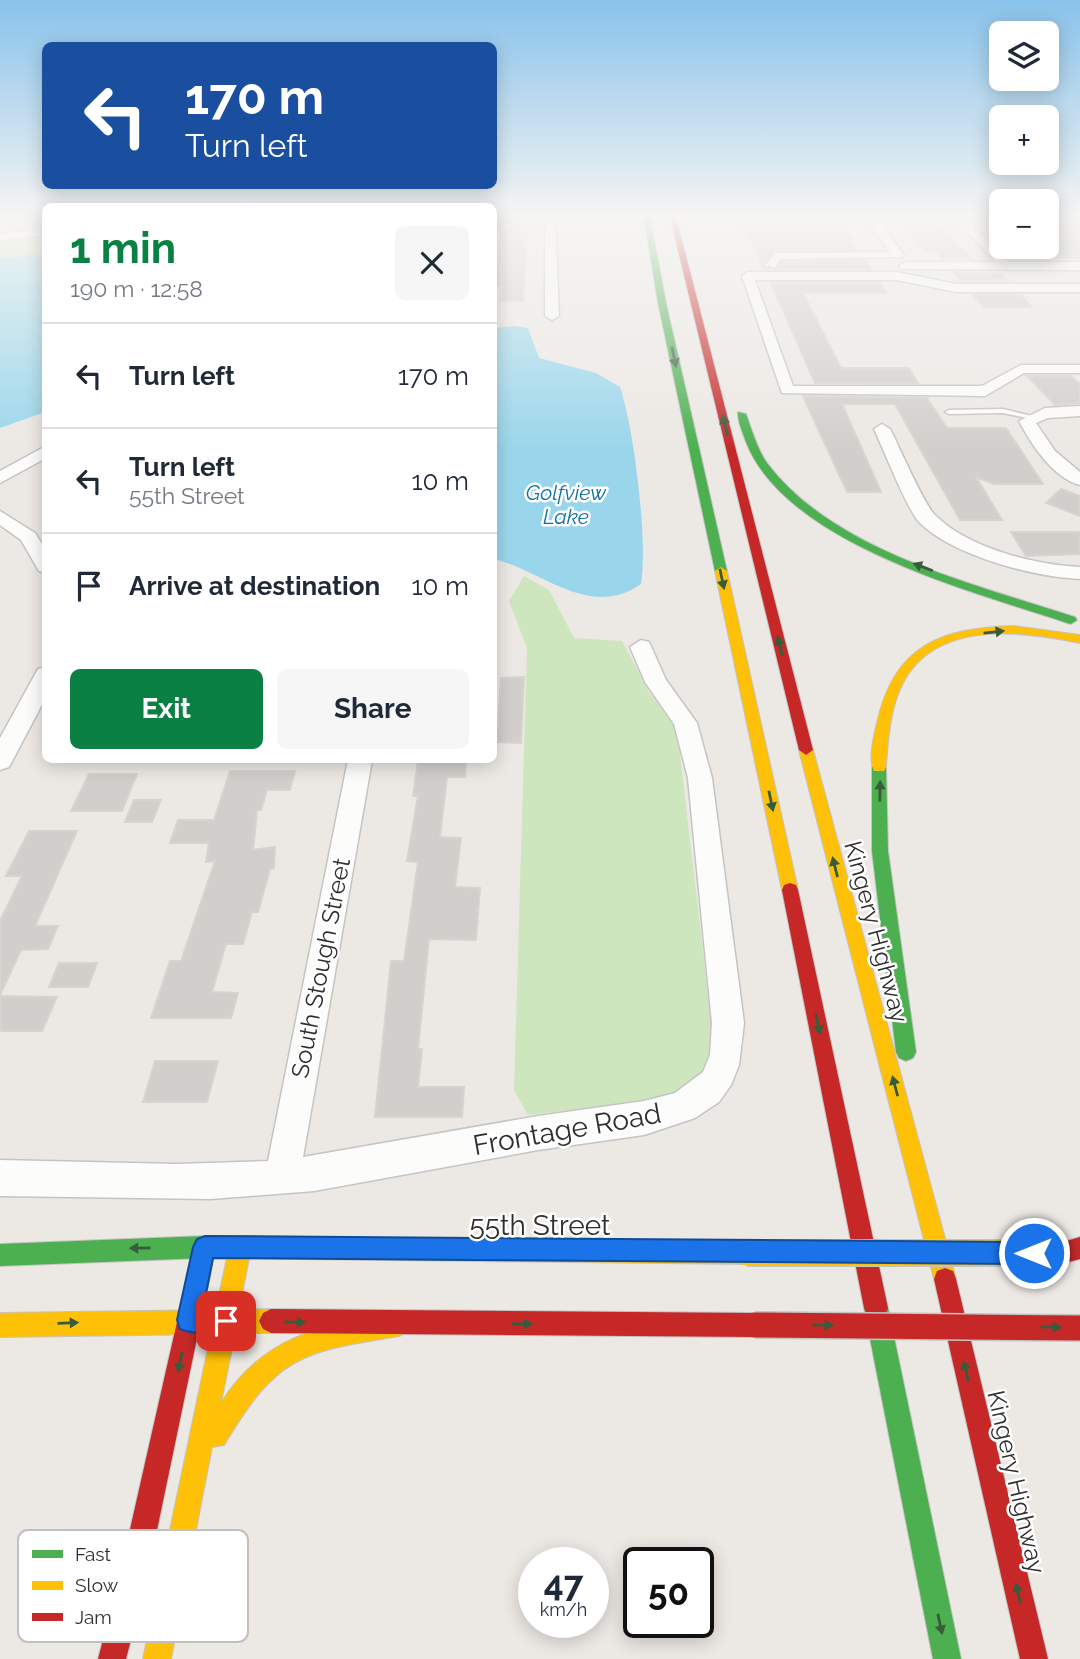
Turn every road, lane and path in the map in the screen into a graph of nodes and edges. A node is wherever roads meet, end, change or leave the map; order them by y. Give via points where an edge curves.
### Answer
1 (552, 294) edge
2 (661, 294) edge
3 (692, 294) edge
4 (757, 294) edge
5 (694, 303) junction
6 (552, 316) dead end
7 (1080, 369) edge
8 (1080, 411) edge
9 (949, 412) dead end
10 (1032, 417) junction
11 (882, 429) dead end
12 (42, 453) edge
13 (0, 478) edge
14 (1080, 480) edge
15 (0, 516) edge
16 (976, 550) joint
17 (42, 560) edge
18 (1080, 573) edge
19 (1080, 623) edge
20 (1080, 639) edge
21 (640, 647) dead end
22 (42, 682) edge
23 (0, 761) edge
24 (359, 763) edge
25 (282, 1177) junction
26 (0, 1178) edge
27 (926, 1199) junction
28 (205, 1247) junction
29 (240, 1248) junction
30 (1080, 1248) edge
31 (1020, 1253) dead end
32 (1080, 1253) edge
33 (0, 1255) edge
34 (189, 1320) junction
35 (226, 1321) junction
36 (399, 1324) junction
37 (0, 1325) edge
38 (1080, 1328) edge
39 (195, 1476) junction
40 (916, 1509) junction
41 (143, 1530) edge
42 (184, 1530) edge
43 (924, 1632) dead end
44 (116, 1642) edge
45 (112, 1659) edge
46 (947, 1659) edge
47 (1034, 1659) edge

1 - 6 street
2 -> 40 main road via 796,915
3 - 5 main road, Kingery Highway
4 - 7 street via 787,390 985,391 1021,369
19 -> 5 main road via 918,566 823,519 788,492 755,450
27 -> 5 main road, Kingery Highway via 837,875
8 - 10 street
9 - 10 lane via 1003,411
10 - 14 street via 1027,421 1038,443 1058,466
11 - 16 street via 926,518
12 - 13 street
15 - 17 street via 28,537
16 - 18 street via 1052,572
27 -> 20 main road via 879,843 880,735 891,689 909,663 942,642 1031,629
21 - 25 street, Frontage Road via 656,682 685,723 700,778 728,1023 728,1053 719,1076 699,1098 665,1113 353,1169
22 - 23 street
24 - 25 street, South Stough Street
25 - 26 street, Frontage Road via 172,1181
47 -> 27 main road, Kingery Highway
28 - 29 main road, 55th Street
28 -> 33 main road, 55th Street
28 - 34 main road
29 - 31 main road, 55th Street, bridge
29 - 35 main road
30 - 32 main road via 1054,1253
34 - 35 main road
37 -> 34 main road
34 -> 41 main road
35 -> 36 main road
35 - 39 main road
36 -> 38 main road, bridge
36 - 39 main road via 321,1338 275,1356 245,1382
39 - 42 main road
40 - 43 main road
40 -> 46 main road
44 -> 45 main road

